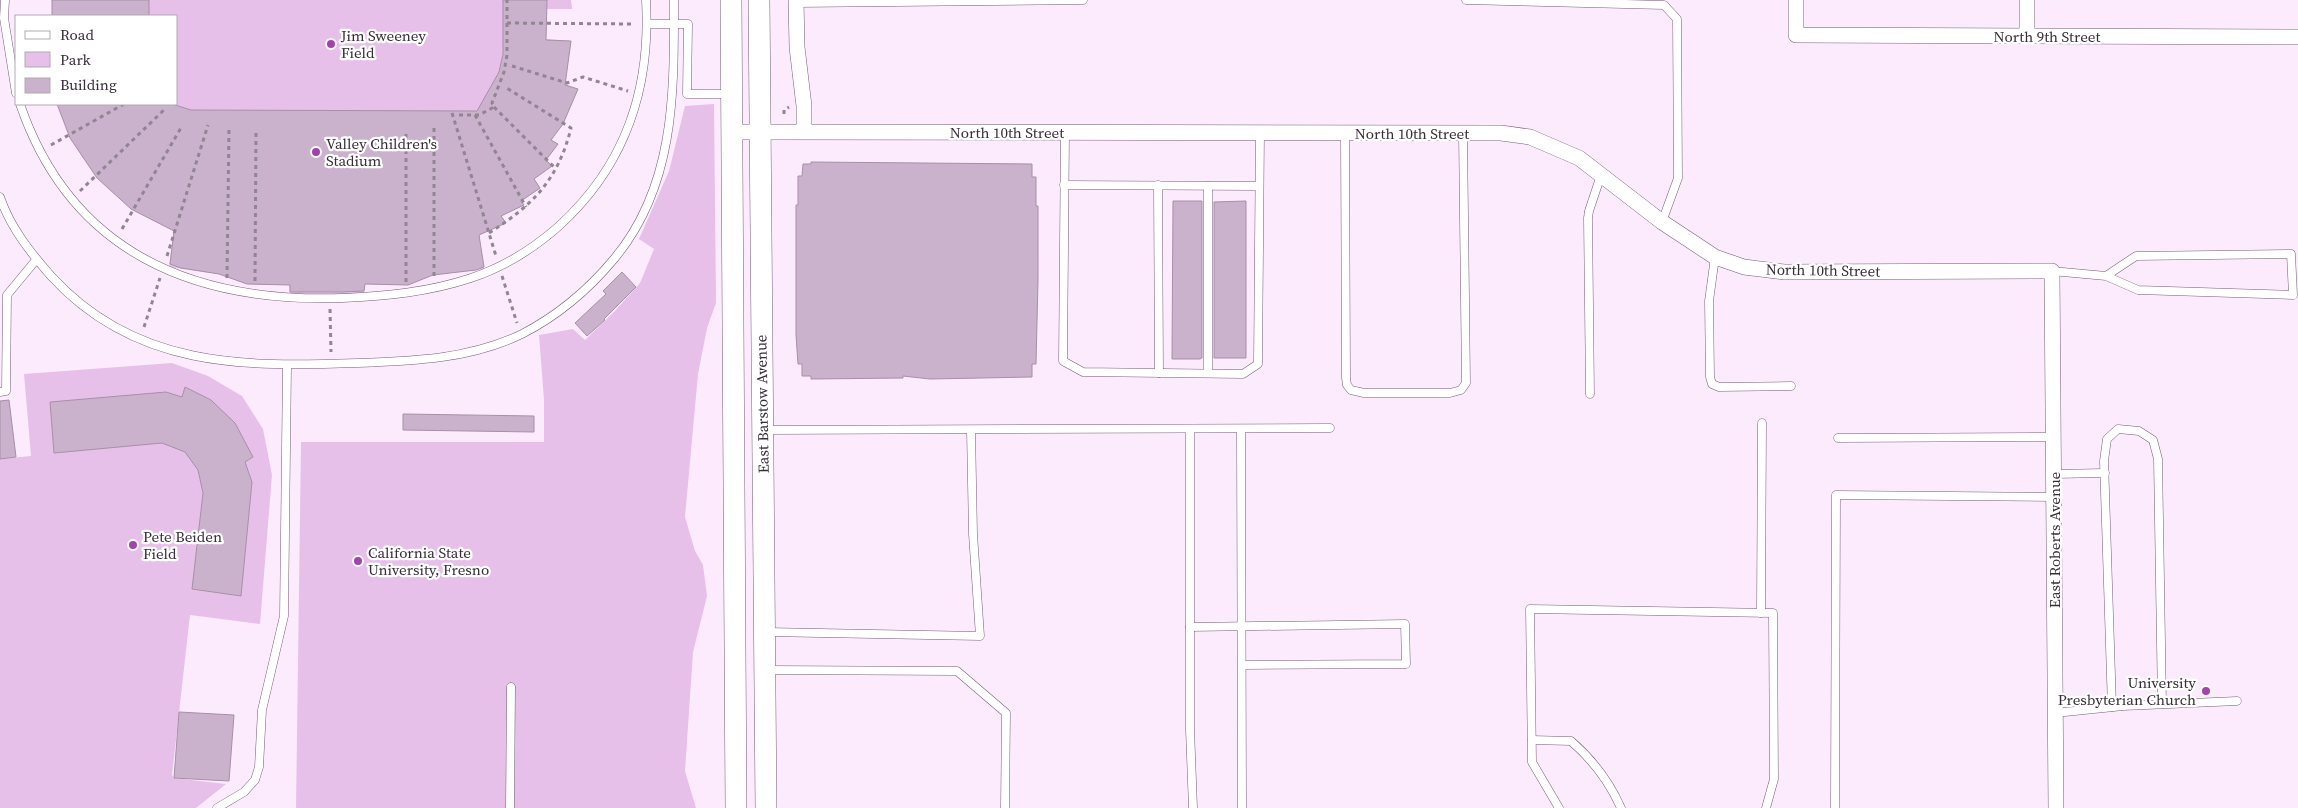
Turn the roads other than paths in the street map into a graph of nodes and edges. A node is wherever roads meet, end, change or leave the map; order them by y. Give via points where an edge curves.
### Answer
1 (5, 0) edge
2 (646, 0) edge
3 (674, 0) edge
4 (730, 0) edge
5 (759, 0) edge
6 (1083, 0) edge
7 (1466, 0) edge
8 (1796, 0) edge
9 (2027, 0) edge
10 (796, 1) edge
11 (2, 18) edge
12 (648, 24) junction
13 (674, 24) junction
14 (2027, 36) junction
15 (2298, 37) edge
16 (15, 88) edge
17 (731, 94) junction
18 (20, 105) edge
19 (760, 131) junction
20 (804, 131) junction
21 (732, 132) junction
22 (1065, 132) junction
23 (1260, 132) junction
24 (1345, 133) junction
25 (1464, 133) junction
26 (1601, 175) junction
27 (1064, 184) junction
28 (1158, 185) junction
29 (1208, 186) junction
30 (1259, 186) junction
31 (0, 197) edge
32 (2, 206) edge
33 (1662, 222) junction
34 (1715, 257) junction
35 (36, 260) junction
36 (2052, 271) junction
37 (2106, 276) junction
38 (287, 366) junction
39 (1158, 373) junction
40 (1208, 373) junction
41 (1791, 386) dead end
42 (0, 392) edge
43 (1590, 394) dead end
44 (1762, 422) dead end
45 (1241, 428) junction
46 (1330, 428) dead end
47 (1190, 429) junction
48 (762, 430) junction
49 (971, 430) junction
50 (2053, 437) junction
51 (1838, 438) dead end
52 (2105, 473) junction
53 (2053, 474) junction
54 (2054, 497) junction
55 (1761, 613) junction
56 (1242, 626) junction
57 (1190, 627) junction
58 (765, 632) junction
59 (1242, 665) junction
60 (765, 670) junction
61 (511, 687) dead end
62 (2237, 700) dead end
63 (2162, 704) junction
64 (2112, 707) junction
65 (2055, 713) junction
66 (1532, 740) junction
67 (217, 808) edge
68 (510, 808) edge
69 (736, 808) edge
70 (766, 808) edge
71 (1005, 808) edge
72 (1193, 808) edge
73 (1242, 808) edge
74 (1559, 808) edge
75 (1620, 808) edge
76 (1766, 808) edge
77 (1835, 808) edge
78 (2056, 808) edge

1 - 11 lane
2 - 12 lane
3 - 13 lane
4 - 17 main road, East Barstow Avenue
5 - 19 main road, East Barstow Avenue
6 - 10 lane
7 - 33 lane via 1664,5 1676,20 1678,178
8 - 14 street, North 9th Street via 1796,35
9 - 14 street
10 - 20 street
11 - 16 lane
12 - 13 lane
12 - 18 lane via 639,94 622,144 593,192 535,246 499,267 472,278 406,294 330,298 255,294 162,269 116,240 72,199 40,152
13 - 17 lane via 688,24 687,94
13 - 38 lane via 672,112 655,186 638,222 615,258 591,284 560,310 520,334 469,353 409,362
14 - 15 street, North 9th Street
17 - 21 main road, East Barstow Avenue
19 - 20 street, North 10th Street
19 - 21 street, North 10th Street
19 - 48 main road, East Barstow Avenue
20 - 22 street, North 10th Street
21 - 69 main road, East Barstow Avenue
22 - 23 street, North 10th Street
22 - 27 lane
23 - 24 street, North 10th Street
23 - 30 lane
24 - 25 street, North 10th Street
24 - 25 lane via 1346,378 1351,390 1364,394 1450,394 1461,390 1466,383
25 - 26 street, North 10th Street via 1530,136 1579,158
26 - 33 street, North 10th Street
26 - 43 lane via 1588,218
27 - 28 lane
27 - 39 lane via 1063,361 1083,372
28 - 29 lane
28 - 39 lane
29 - 30 lane
29 - 40 lane
30 - 40 lane via 1258,364 1243,374
31 - 32 lane
32 - 35 lane
33 - 34 street, North 10th Street
34 - 36 street, North 10th Street via 1744,267 1784,272
34 - 41 lane via 1709,301 1712,384 1719,387
35 - 38 lane via 62,288 92,312 140,341 208,359
35 - 42 lane via 7,295 6,391
36 - 37 lane
36 - 50 street, East Roberts Avenue
37 - 37 lane via 2138,290 2293,295 2291,254 2136,256
38 - 67 lane via 284,616 262,710 259,767 255,780 244,792
39 - 40 lane
44 - 55 lane
45 - 46 lane
45 - 47 lane
45 - 56 lane
47 - 49 lane
47 - 57 lane
48 - 49 lane
48 - 58 main road, East Barstow Avenue
49 - 58 lane via 973,534 980,636
50 - 51 lane
50 - 53 street, East Roberts Avenue
52 - 53 lane
52 - 63 lane via 2107,439 2118,429 2139,431 2153,440 2158,459
52 - 64 lane
53 - 54 street, East Roberts Avenue
54 - 65 street, East Roberts Avenue
54 - 77 lane via 1836,495
55 - 66 lane via 1530,609
55 - 76 lane via 1773,613 1774,779
56 - 57 lane
56 - 59 lane
56 - 59 lane via 1406,624 1406,664
57 - 72 lane
58 - 60 main road, East Barstow Avenue
59 - 73 lane
60 - 70 main road, East Barstow Avenue
60 - 71 lane via 957,671 1006,713
61 - 68 lane
62 - 63 lane
63 - 64 lane
64 - 65 lane
65 - 78 street, East Roberts Avenue
66 - 74 lane via 1532,762
66 - 75 lane via 1571,741 1590,757 1604,776

